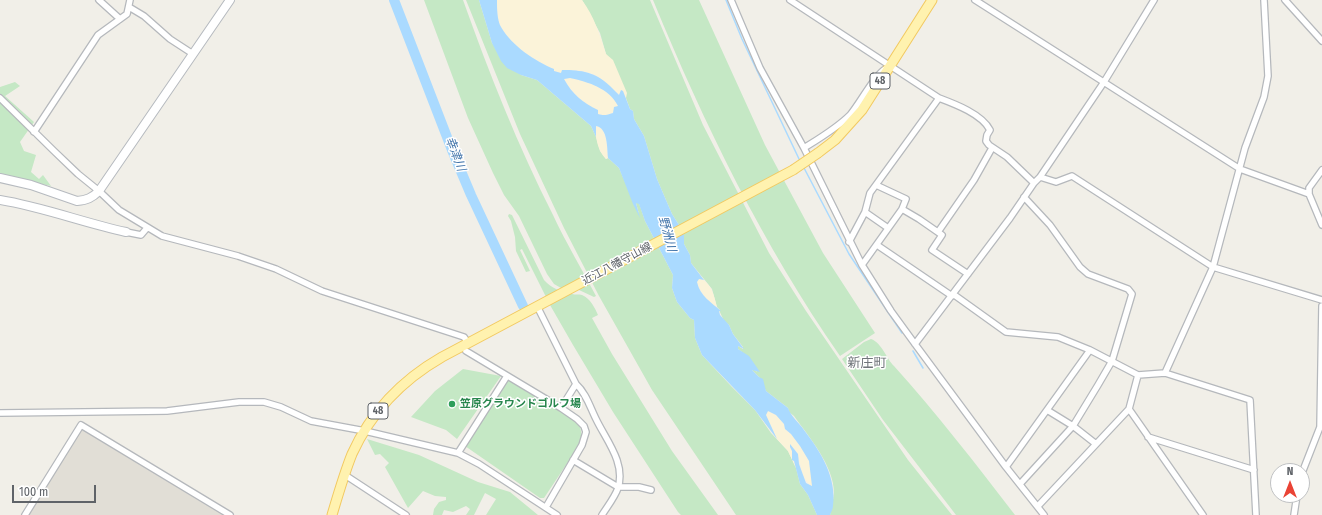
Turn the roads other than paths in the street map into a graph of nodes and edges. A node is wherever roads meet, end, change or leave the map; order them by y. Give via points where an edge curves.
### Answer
1 (99, 0) edge
2 (130, 0) edge
3 (230, 0) edge
4 (731, 0) edge
5 (790, 0) edge
6 (932, 0) edge
7 (975, 0) edge
8 (1154, 0) edge
9 (1264, 0) edge
10 (1285, 0) edge
11 (129, 7) junction
12 (120, 19) junction
13 (1322, 41) edge
14 (193, 54) junction
15 (890, 66) junction
16 (1104, 82) junction
17 (0, 98) edge
18 (939, 98) junction
19 (34, 132) junction
20 (804, 148) junction
21 (992, 148) junction
22 (1240, 169) junction
23 (1322, 170) edge
24 (1040, 177) junction
25 (0, 178) edge
26 (1034, 183) junction
27 (876, 185) junction
28 (99, 191) junction
29 (1309, 194) junction
30 (1024, 197) junction
31 (0, 200) edge
32 (902, 209) junction
33 (864, 212) junction
34 (1322, 225) edge
35 (147, 228) junction
36 (888, 228) junction
37 (126, 232) joint
38 (938, 232) junction
39 (849, 242) junction
40 (877, 245) junction
41 (862, 265) junction
42 (1213, 268) junction
43 (968, 274) junction
44 (952, 295) junction
45 (1322, 300) edge
46 (537, 306) junction
47 (1322, 306) edge
48 (915, 344) junction
49 (467, 347) junction
50 (1090, 350) junction
51 (1112, 361) junction
52 (1164, 373) junction
53 (1138, 375) junction
54 (507, 376) junction
55 (576, 384) junction
56 (561, 408) junction
57 (1129, 409) junction
58 (1047, 410) junction
59 (0, 412) edge
60 (1073, 426) junction
61 (365, 431) junction
62 (1148, 437) junction
63 (1096, 444) junction
64 (458, 453) junction
65 (573, 460) junction
66 (1306, 463) edge
67 (1006, 467) junction
68 (1254, 470) junction
69 (345, 475) junction
70 (1020, 484) junction
71 (618, 488) junction
72 (651, 490) dead end
73 (1296, 503) edge
74 (1038, 506) junction
75 (546, 507) junction
76 (26, 515) edge
77 (230, 515) edge
78 (332, 515) edge
79 (406, 515) edge
80 (557, 515) edge
81 (602, 515) edge
82 (1044, 515) edge
83 (1203, 515) edge
84 (1256, 515) edge
85 (1294, 515) edge

1 - 12 street
2 - 11 street
3 - 14 street
4 - 20 street via 760,68
5 - 15 street
6 - 15 main road, 近江八幡守山線 / 48
7 - 16 street
8 - 16 street
9 - 22 street via 1268,76 1264,97
10 - 13 street
11 - 12 street via 127,14
11 - 14 street
12 - 19 street via 98,35
14 - 28 street
15 - 18 street
15 - 20 street via 882,71 849,115
15 - 46 main road, 近江八幡守山線 / 48, bridge via 862,110 835,140 818,153 791,171
16 - 22 street
16 - 24 street
17 - 19 street
18 - 21 street via 965,108 988,126 990,130 986,141
18 - 27 street
19 - 28 street
20 - 39 street
21 - 26 street via 1007,157
21 - 38 street via 974,180
22 - 29 street
22 - 42 street
23 - 29 street via 1309,188
24 - 26 street
24 - 42 street via 1056,182 1072,176
25 - 28 street via 31,185 77,201 92,198
26 - 30 street
27 - 32 street via 906,199
27 - 33 street via 870,193
28 - 35 street via 119,210
29 - 34 street
30 - 43 street
30 - 51 street via 1050,225 1080,267 1088,274 1128,289 1132,294
31 - 37 street
32 - 36 street
32 - 38 street
33 - 36 street
33 - 39 street
35 - 37 street via 141,235
35 - 49 street via 162,236 276,269 322,291 464,337
36 - 40 street
38 - 43 street via 942,235 932,250
39 - 41 street
40 - 41 street
40 - 44 street
41 - 48 street
42 - 45 street
42 - 52 street
43 - 44 street
44 - 48 street
44 - 50 street via 1006,332 1058,338
46 - 49 main road, 近江八幡守山線 / 48
46 - 55 street
47 - 66 street via 1320,427
48 - 67 street
49 - 54 street
49 - 61 main road, 近江八幡守山線 / 48 via 432,363 413,376 388,399
50 - 51 street
50 - 58 street
51 - 53 street
51 - 60 street
52 - 53 street
52 - 68 street via 1250,400
53 - 57 street
54 - 56 street
54 - 64 street
55 - 56 street
55 - 71 street via 582,389 616,457 619,467
56 - 65 street via 584,426 585,438
57 - 62 street
57 - 63 street
58 - 60 street
58 - 67 street
59 - 61 street via 167,411 256,402 281,407 311,421
60 - 63 street
60 - 70 street
61 - 64 street
61 - 69 main road, 近江八幡守山線 / 48
62 - 68 street
62 - 83 street
63 - 74 street
64 - 75 street
65 - 71 street
65 - 75 street
67 - 70 street
68 - 84 street
69 - 78 main road, 近江八幡守山線 / 48
69 - 79 street
70 - 74 street
71 - 72 street via 639,487
71 - 81 street
73 - 85 street
74 - 82 street
75 - 80 street
76 - 77 street via 81,425

